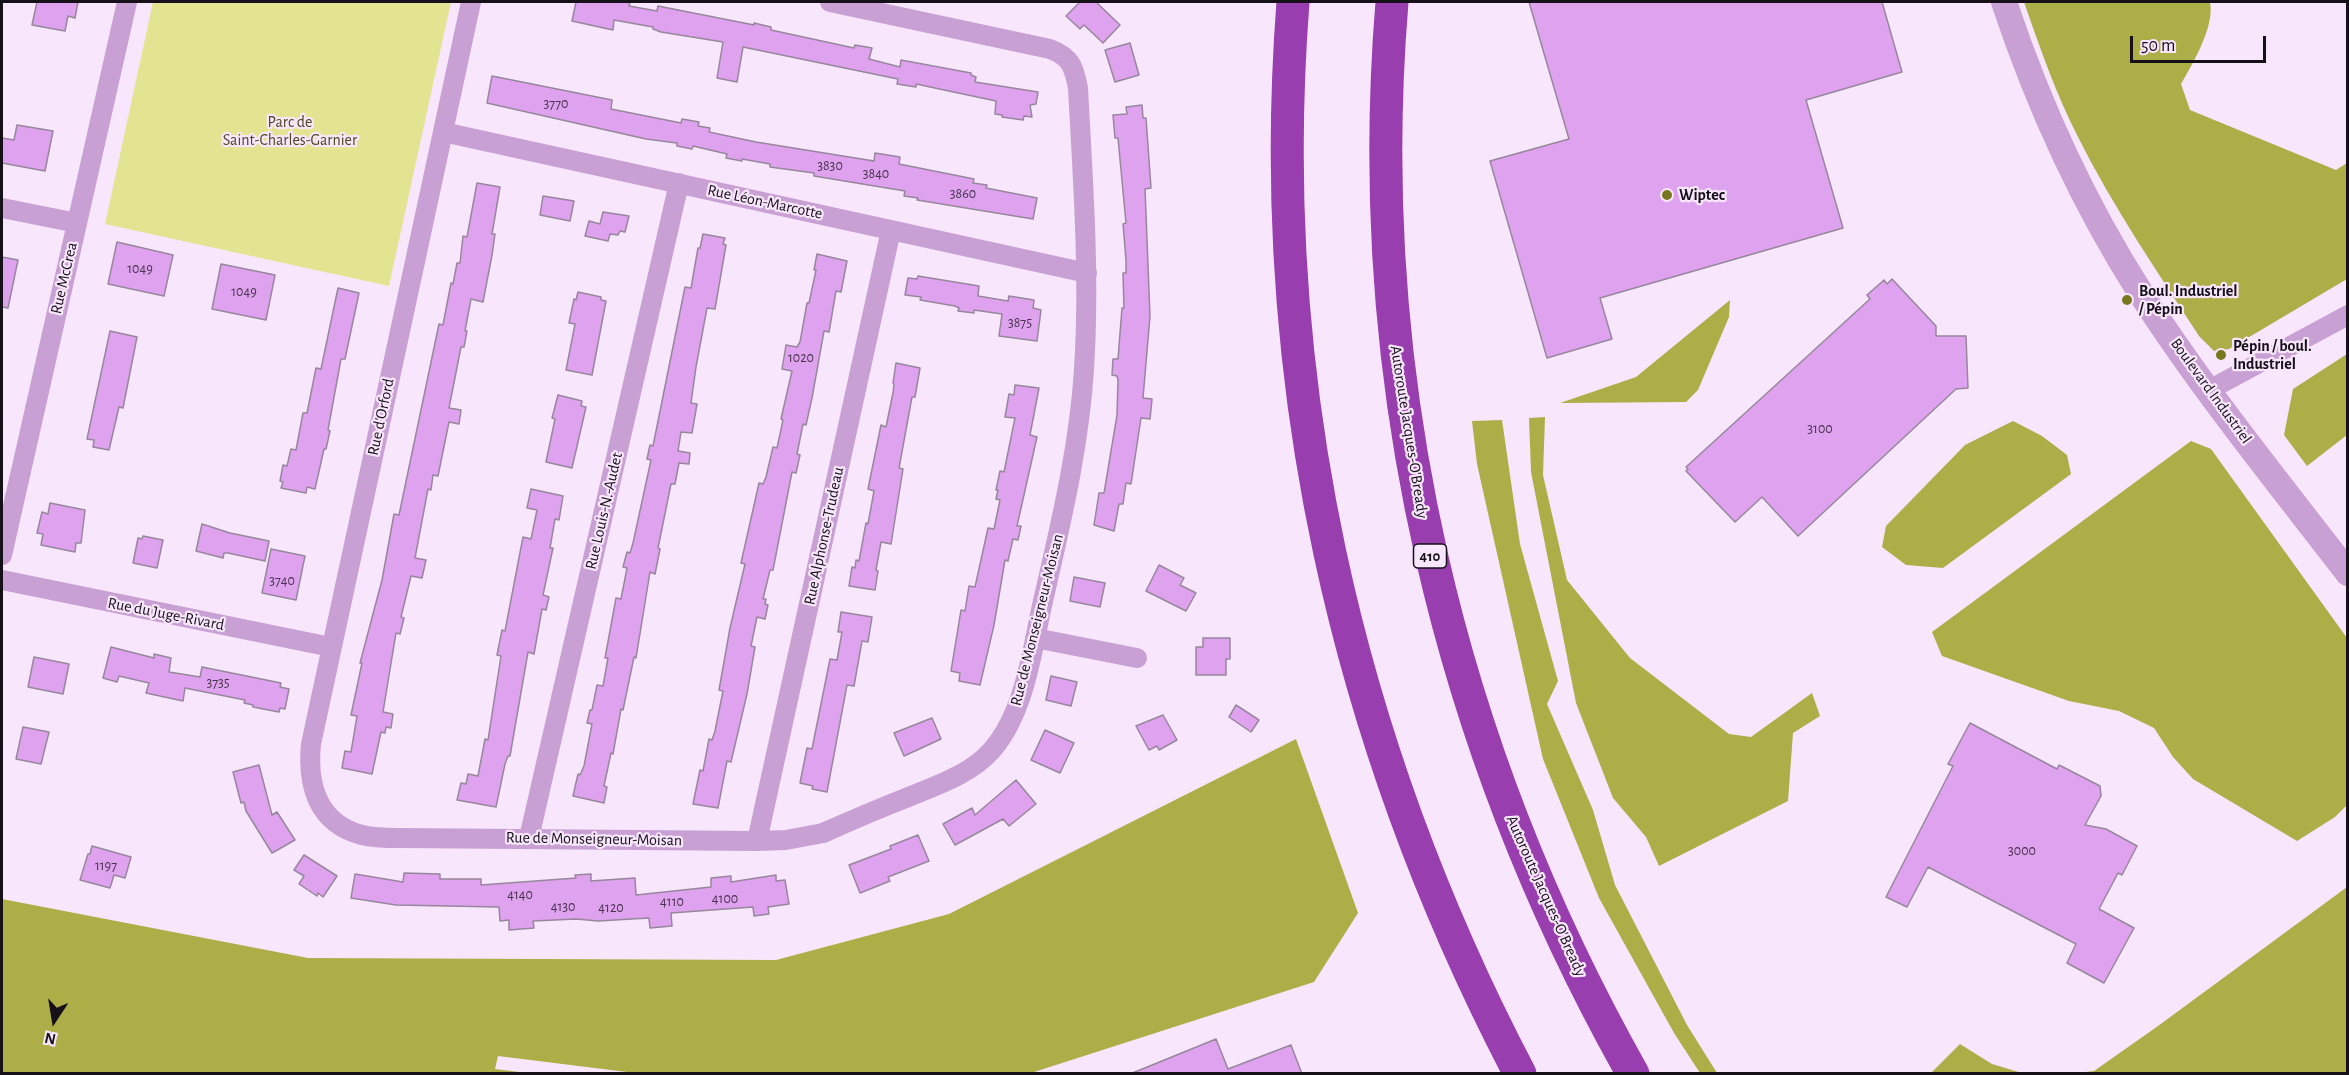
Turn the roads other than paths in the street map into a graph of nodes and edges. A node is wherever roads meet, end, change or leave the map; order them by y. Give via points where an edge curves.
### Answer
1 (126, 2) edge
2 (471, 2) edge
3 (830, 2) edge
4 (1293, 2) edge
5 (1392, 2) edge
6 (2004, 2) edge
7 (442, 132) junction
8 (679, 183) junction
9 (2, 208) edge
10 (77, 222) junction
11 (891, 230) junction
12 (1087, 273) junction
13 (2348, 315) edge
14 (2209, 390) junction
15 (2, 555) edge
16 (2348, 573) edge
17 (2, 580) edge
18 (1035, 638) junction
19 (331, 647) junction
20 (1137, 658) dead end
21 (340, 825) joint
22 (529, 838) junction
23 (757, 842) junction
24 (1466, 965) junction
25 (1501, 1074) edge
26 (1520, 1074) edge
27 (1633, 1074) edge

1 - 10 street, Rue McCrea
2 - 7 street, Rue d'Orford
3 - 12 street, Rue de Monseigneur-Moisan via 1050,48 1068,59 1078,88
4 - 24 highway via 1287,120 1288,244 1297,357 1313,472 1340,598 1376,725 1419,853
5 - 27 highway, Autoroute Jacques-O'Bready / 410 via 1386,136 1389,261 1401,387 1426,536 1462,675 1510,816 1574,962
6 - 14 street, Boulevard Industriel via 2046,117 2088,202 2140,292
7 - 8 street, Rue Léon-Marcotte
7 - 19 street, Rue d'Orford
8 - 11 street, Rue Léon-Marcotte
8 - 22 street, Rue Louis-N.-Audet
9 - 10 street
10 - 15 street, Rue McCrea
11 - 12 street, Rue Léon-Marcotte
11 - 23 street, Rue Alphonse-Trudeau
12 - 18 street, Rue de Monseigneur-Moisan via 1078,425 1065,507
13 - 14 street
14 - 16 street, Boulevard Industriel
17 - 19 street, Rue du Juge-Rivard
18 - 20 street
18 - 23 street, Rue de Monseigneur-Moisan via 1011,723 977,765 823,832
19 - 21 street, Rue d'Orford via 311,744 310,776 319,803
21 - 22 street, Rue de Monseigneur-Moisan via 364,836
22 - 23 street, Rue de Monseigneur-Moisan
24 - 25 highway
24 - 26 highway

